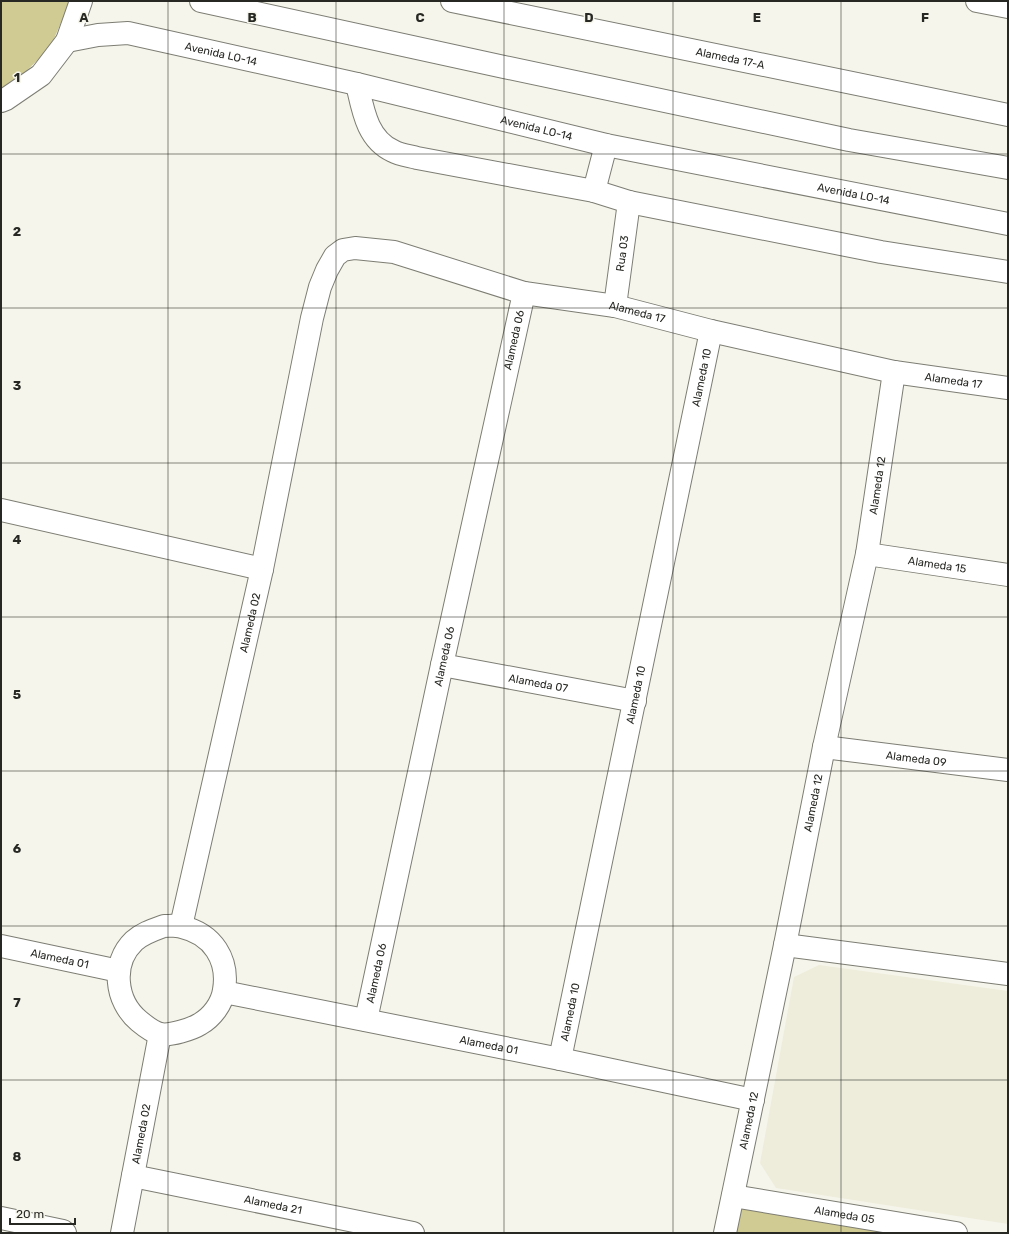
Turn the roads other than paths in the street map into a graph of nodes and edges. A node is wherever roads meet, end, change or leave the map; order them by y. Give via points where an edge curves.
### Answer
1 (81, 1) edge
2 (452, 1) edge
3 (977, 1) edge
4 (216, 3) edge
5 (516, 8) edge
6 (1008, 8) edge
7 (67, 42) junction
8 (358, 84) junction
9 (1, 100) edge
10 (1008, 115) edge
11 (606, 145) junction
12 (1008, 168) edge
13 (594, 191) junction
14 (629, 202) junction
15 (1008, 224) edge
16 (1008, 272) edge
17 (524, 293) junction
18 (615, 306) junction
19 (312, 318) joint
20 (711, 331) junction
21 (894, 372) junction
22 (1008, 388) edge
23 (1, 510) edge
24 (867, 554) junction
25 (262, 569) junction
26 (1008, 575) edge
27 (442, 665) junction
28 (635, 702) junction
29 (824, 746) junction
30 (1008, 770) edge
31 (181, 926) junction
32 (785, 945) junction
33 (1, 946) edge
34 (119, 971) junction
35 (1008, 974) edge
36 (224, 992) junction
37 (366, 1020) junction
38 (160, 1034) junction
39 (560, 1059) junction
40 (754, 1100) junction
41 (133, 1176) junction
42 (733, 1196) junction
43 (1, 1218) edge
44 (321, 1224) edge
45 (66, 1233) edge
46 (122, 1233) edge
47 (414, 1233) edge
48 (725, 1233) edge
49 (956, 1233) edge

1 - 7 street
2 - 5 street, Alameda 17-A
3 - 6 street
4 - 12 street via 849,140
5 - 10 street, Alameda 17-A
7 - 8 street, Avenida LO-14 via 98,35 128,33
7 - 9 street via 41,75
8 - 11 street, Avenida LO-14
8 - 13 street via 367,124 378,142 393,152
11 - 13 street
11 - 15 street, Avenida LO-14
13 - 14 street
14 - 16 street via 881,252
14 - 18 street, Rua 03
17 - 18 street, Alameda 17
17 - 19 street, Alameda 17 via 394,252 355,248 343,250 335,256 320,287
17 - 27 street, Alameda 06
18 - 20 street, Alameda 17
19 - 25 street, Alameda 02
20 - 21 street, Alameda 17
20 - 28 street, Alameda 10
21 - 22 street, Alameda 17
21 - 24 street, Alameda 12
23 - 25 street
24 - 26 street, Alameda 15
24 - 29 street, Alameda 12
25 - 31 street, Alameda 02
27 - 28 street, Alameda 07
27 - 37 street, Alameda 06
28 - 39 street, Alameda 10
29 - 30 street, Alameda 09
29 - 32 street, Alameda 12
31 - 34 street via 164,926 148,931 134,941 124,955
31 - 36 street via 198,932 212,943 218,952 226,974
32 - 35 street
32 - 40 street, Alameda 12
33 - 34 street, Alameda 01
34 - 38 street via 119,987 123,1002 132,1016
36 - 37 street, Alameda 01
36 - 38 street via 218,1007 206,1020 192,1029
37 - 39 street, Alameda 01
38 - 41 street, Alameda 02
39 - 40 street, Alameda 01
40 - 42 street, Alameda 12
41 - 44 street, Alameda 21
41 - 46 street, Alameda 02
42 - 48 street, Alameda 12
42 - 49 street, Alameda 05
43 - 45 street
44 - 47 street, Alameda 21

